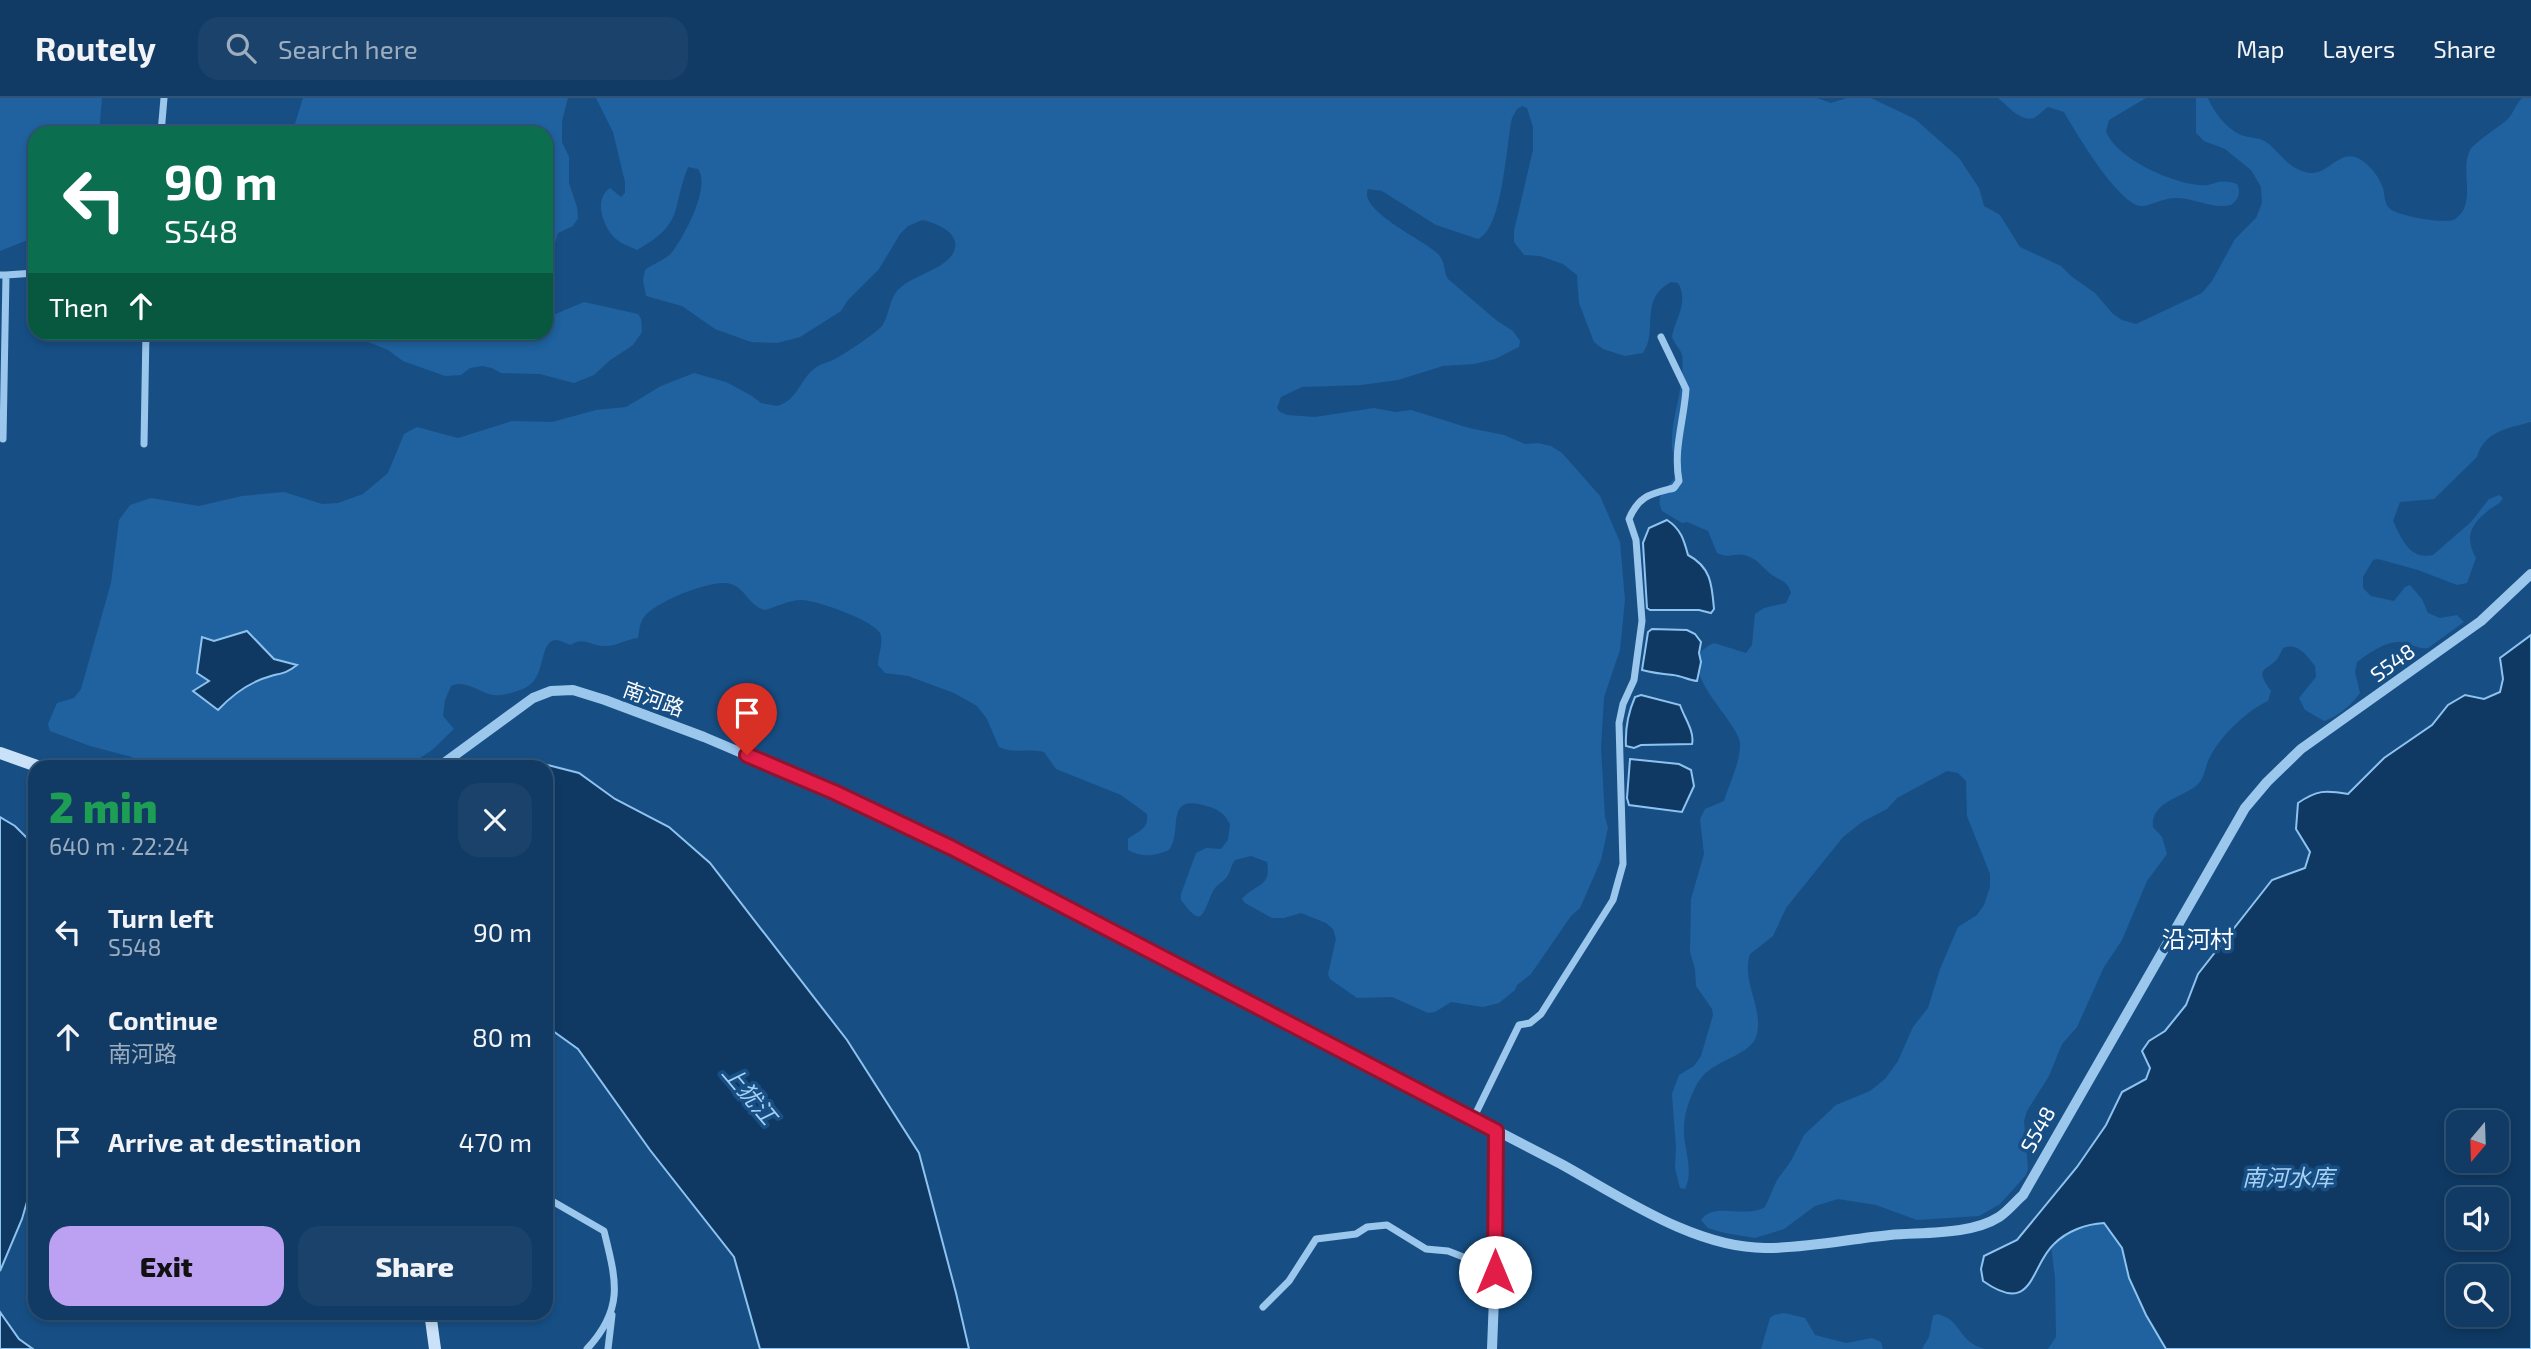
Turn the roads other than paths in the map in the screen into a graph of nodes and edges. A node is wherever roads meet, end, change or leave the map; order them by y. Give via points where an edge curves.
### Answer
1 (164, 98) edge
2 (161, 126) edge
3 (28, 273) edge
4 (3, 275) edge
5 (1661, 337) dead end
6 (146, 340) edge
7 (3, 439) dead end
8 (145, 444) dead end
9 (2531, 574) edge
10 (0, 753) edge
11 (448, 760) edge
12 (28, 763) edge
13 (1387, 1075) joint
14 (1473, 1119) junction
15 (1496, 1131) junction
16 (553, 1202) edge
17 (1495, 1263) junction
18 (1263, 1307) dead end
19 (613, 1311) junction
20 (431, 1320) edge
21 (435, 1349) edge
22 (587, 1349) edge
23 (608, 1349) edge
24 (1492, 1349) edge

1 - 2 street
3 - 4 street
4 - 7 street
5 - 14 street via 1686,389 1676,447 1679,481 1674,488 1647,494 1629,519 1636,540 1642,621 1634,680 1619,723 1623,864 1613,900 1541,1014 1519,1026
6 - 8 street
9 - 15 street, S548 via 2481,621 2301,748 2245,808 2023,1195 2000,1216 1977,1227 1812,1245 1740,1246 1705,1237 1648,1212
10 - 12 main road
11 - 13 street, 南河路 via 533,698 551,691 573,690 605,700 704,737 928,836
13 - 14 street, S548
14 - 15 street, S548
15 - 17 street
16 - 19 street via 604,1231 615,1276
17 - 18 street via 1426,1249 1387,1225 1367,1227 1356,1234 1316,1239 1289,1281
17 - 24 street
19 - 22 street
19 - 23 street
20 - 21 main road

